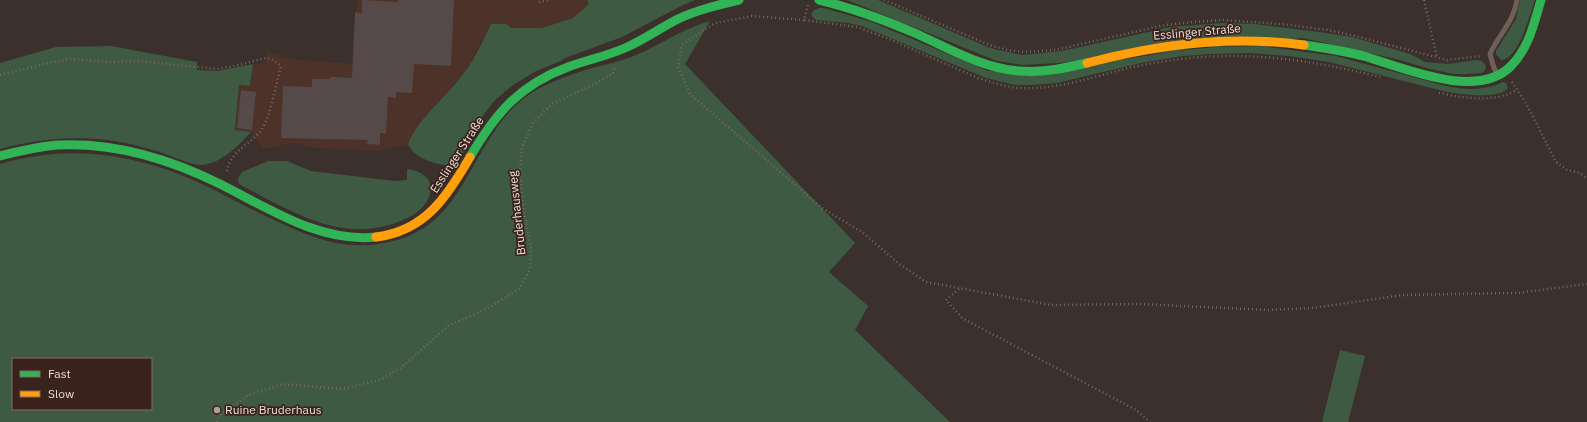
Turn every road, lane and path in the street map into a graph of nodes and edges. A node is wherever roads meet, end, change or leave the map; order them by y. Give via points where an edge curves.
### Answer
1 (549, 0) edge
2 (739, 0) edge
3 (809, 0) edge
4 (818, 0) edge
5 (1424, 0) edge
6 (1517, 0) edge
7 (1541, 0) edge
8 (539, 2) dead end
9 (804, 20) junction
10 (611, 53) junction
11 (1437, 58) dead end
12 (0, 75) edge
13 (1498, 76) junction
14 (1384, 78) dead end
15 (1437, 93) dead end
16 (0, 156) edge
17 (227, 174) dead end
18 (1587, 179) edge
19 (1587, 284) edge
20 (960, 289) junction
21 (217, 422) edge
22 (1150, 422) edge

1 - 8 path
2 - 10 main road, Esslinger Straße via 702,9 680,18
3 - 9 path
4 - 13 main road, Esslinger Straße via 884,20 982,63 1028,72 1051,70 1169,45 1238,40 1284,42 1327,48 1458,81 1480,81
5 - 11 path
6 - 13 lane via 1516,10 1509,25 1490,54
7 - 13 main road, Esslinger Straße via 1525,48 1511,67
9 - 14 path via 857,27 978,78 1018,88 1052,86 1179,59 1249,55 1296,59
9 - 20 path via 752,16 715,23 682,45 678,67 690,94 822,208 862,232 898,263 926,282
10 - 16 main road, Esslinger Straße via 551,74 513,98 492,122 454,185 435,209 415,225 382,236 352,237 311,228 204,177 137,152 102,146 60,146 36,147
10 - 21 path, Bruderhausweg via 615,67 613,73 552,104 532,123 522,148 520,170 524,213 531,248 530,269 519,289 492,306 448,326 402,368 380,380 340,389 283,384 248,395 219,416
12 - 17 path via 70,59 139,61 217,69 271,59 281,66 264,125 229,161
15 - 18 path via 1465,98 1490,98 1509,95 1516,90 1526,103 1556,162
19 - 20 path via 1517,293 1403,295 1313,308 1268,310 1140,304 1052,305
20 - 22 path via 946,300 962,318 1136,410

